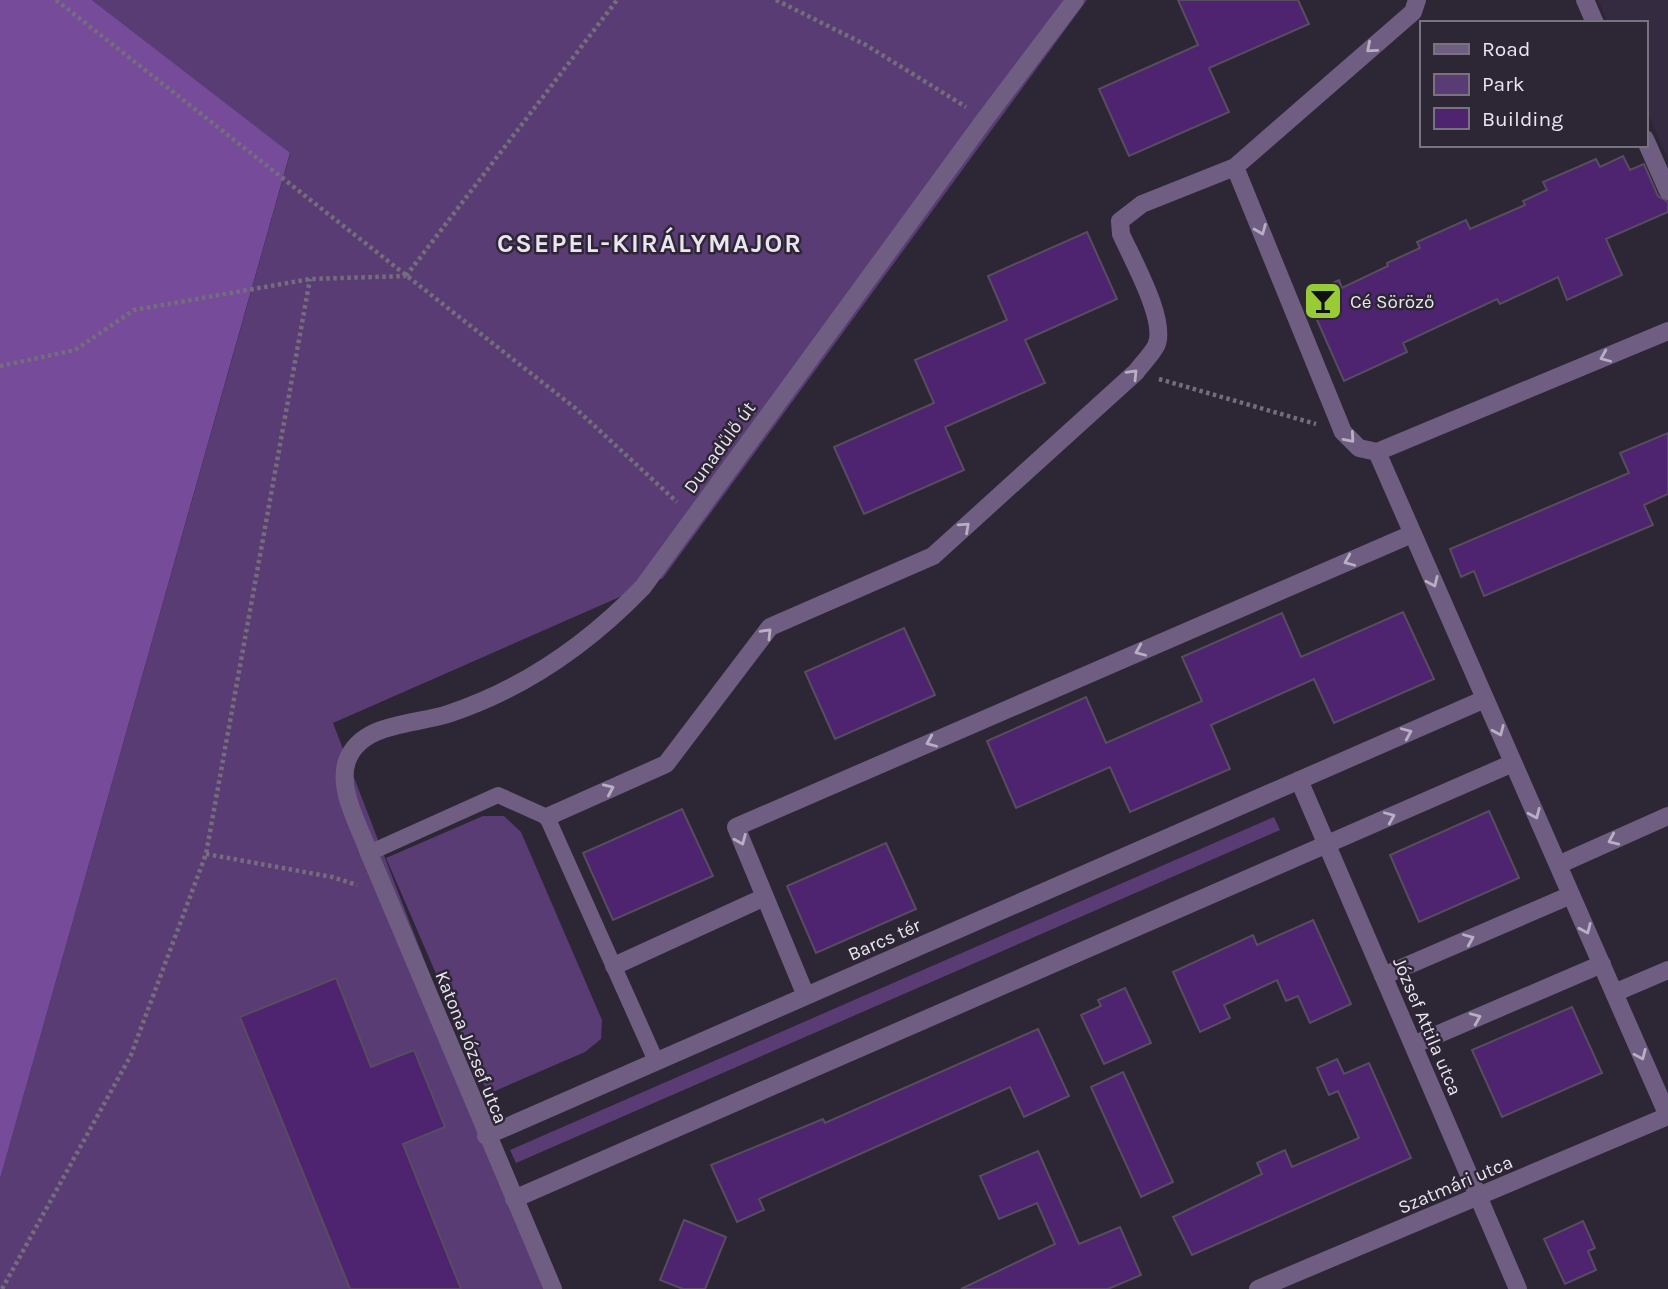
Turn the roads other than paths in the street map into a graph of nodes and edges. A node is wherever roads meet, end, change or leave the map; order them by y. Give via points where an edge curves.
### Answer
1 (1075, 0) edge
2 (1417, 0) edge
3 (1585, 0) edge
4 (1594, 21) edge
5 (1647, 144) edge
6 (1235, 167) junction
7 (1668, 191) edge
8 (1668, 331) edge
9 (1377, 452) junction
10 (1412, 534) junction
11 (1485, 699) junction
12 (1513, 763) junction
13 (1299, 780) junction
14 (1668, 816) edge
15 (547, 817) junction
16 (357, 820) joint
17 (1327, 844) junction
18 (369, 853) junction
19 (1558, 865) junction
20 (1571, 895) junction
21 (765, 897) junction
22 (1602, 964) junction
23 (614, 966) junction
24 (1668, 970) edge
25 (1383, 976) junction
26 (1614, 993) junction
27 (806, 996) junction
28 (1413, 1045) junction
29 (656, 1061) junction
30 (1668, 1116) edge
31 (486, 1136) junction
32 (1480, 1197) junction
33 (514, 1199) junction
34 (553, 1289) edge
35 (1258, 1289) edge
36 (1518, 1289) edge

1 - 16 street, Dunadűlő út via 643,587 612,618 538,674 491,699 374,732 359,741 343,777
2 -> 6 street via 1413,12
3 - 4 street
5 - 7 street
6 -> 9 street via 1343,432 1359,448
15 -> 6 street via 666,764 770,627 933,556 1136,372 1157,345 1160,331 1121,234 1121,221 1142,204
8 -> 9 street
9 - 10 street
10 -> 11 street
10 -> 21 street via 736,827
11 -> 12 street
13 -> 11 street, Barcs tér
17 -> 12 street
12 -> 19 street
13 - 17 street, József Attila utca
13 - 27 street, Barcs tér
14 -> 19 street
15 - 18 lane via 498,795
15 - 23 lane
16 - 18 street, Katona József utca
17 - 25 street, József Attila utca
17 - 33 street
18 - 31 street, Katona József utca
19 - 20 street
20 -> 22 street
25 -> 20 street
21 - 23 street
21 - 27 street
22 - 26 street
28 -> 22 street
23 - 29 lane
24 - 26 street
25 - 28 street, József Attila utca
26 -> 30 street
27 - 29 street, Barcs tér
28 - 32 street, József Attila utca
29 - 31 street, Barcs tér
30 - 32 street, Szatmári utca
31 - 33 street, Katona József utca
32 - 35 street, Szatmári utca
32 - 36 street, József Attila utca
33 - 34 street, Katona József utca

